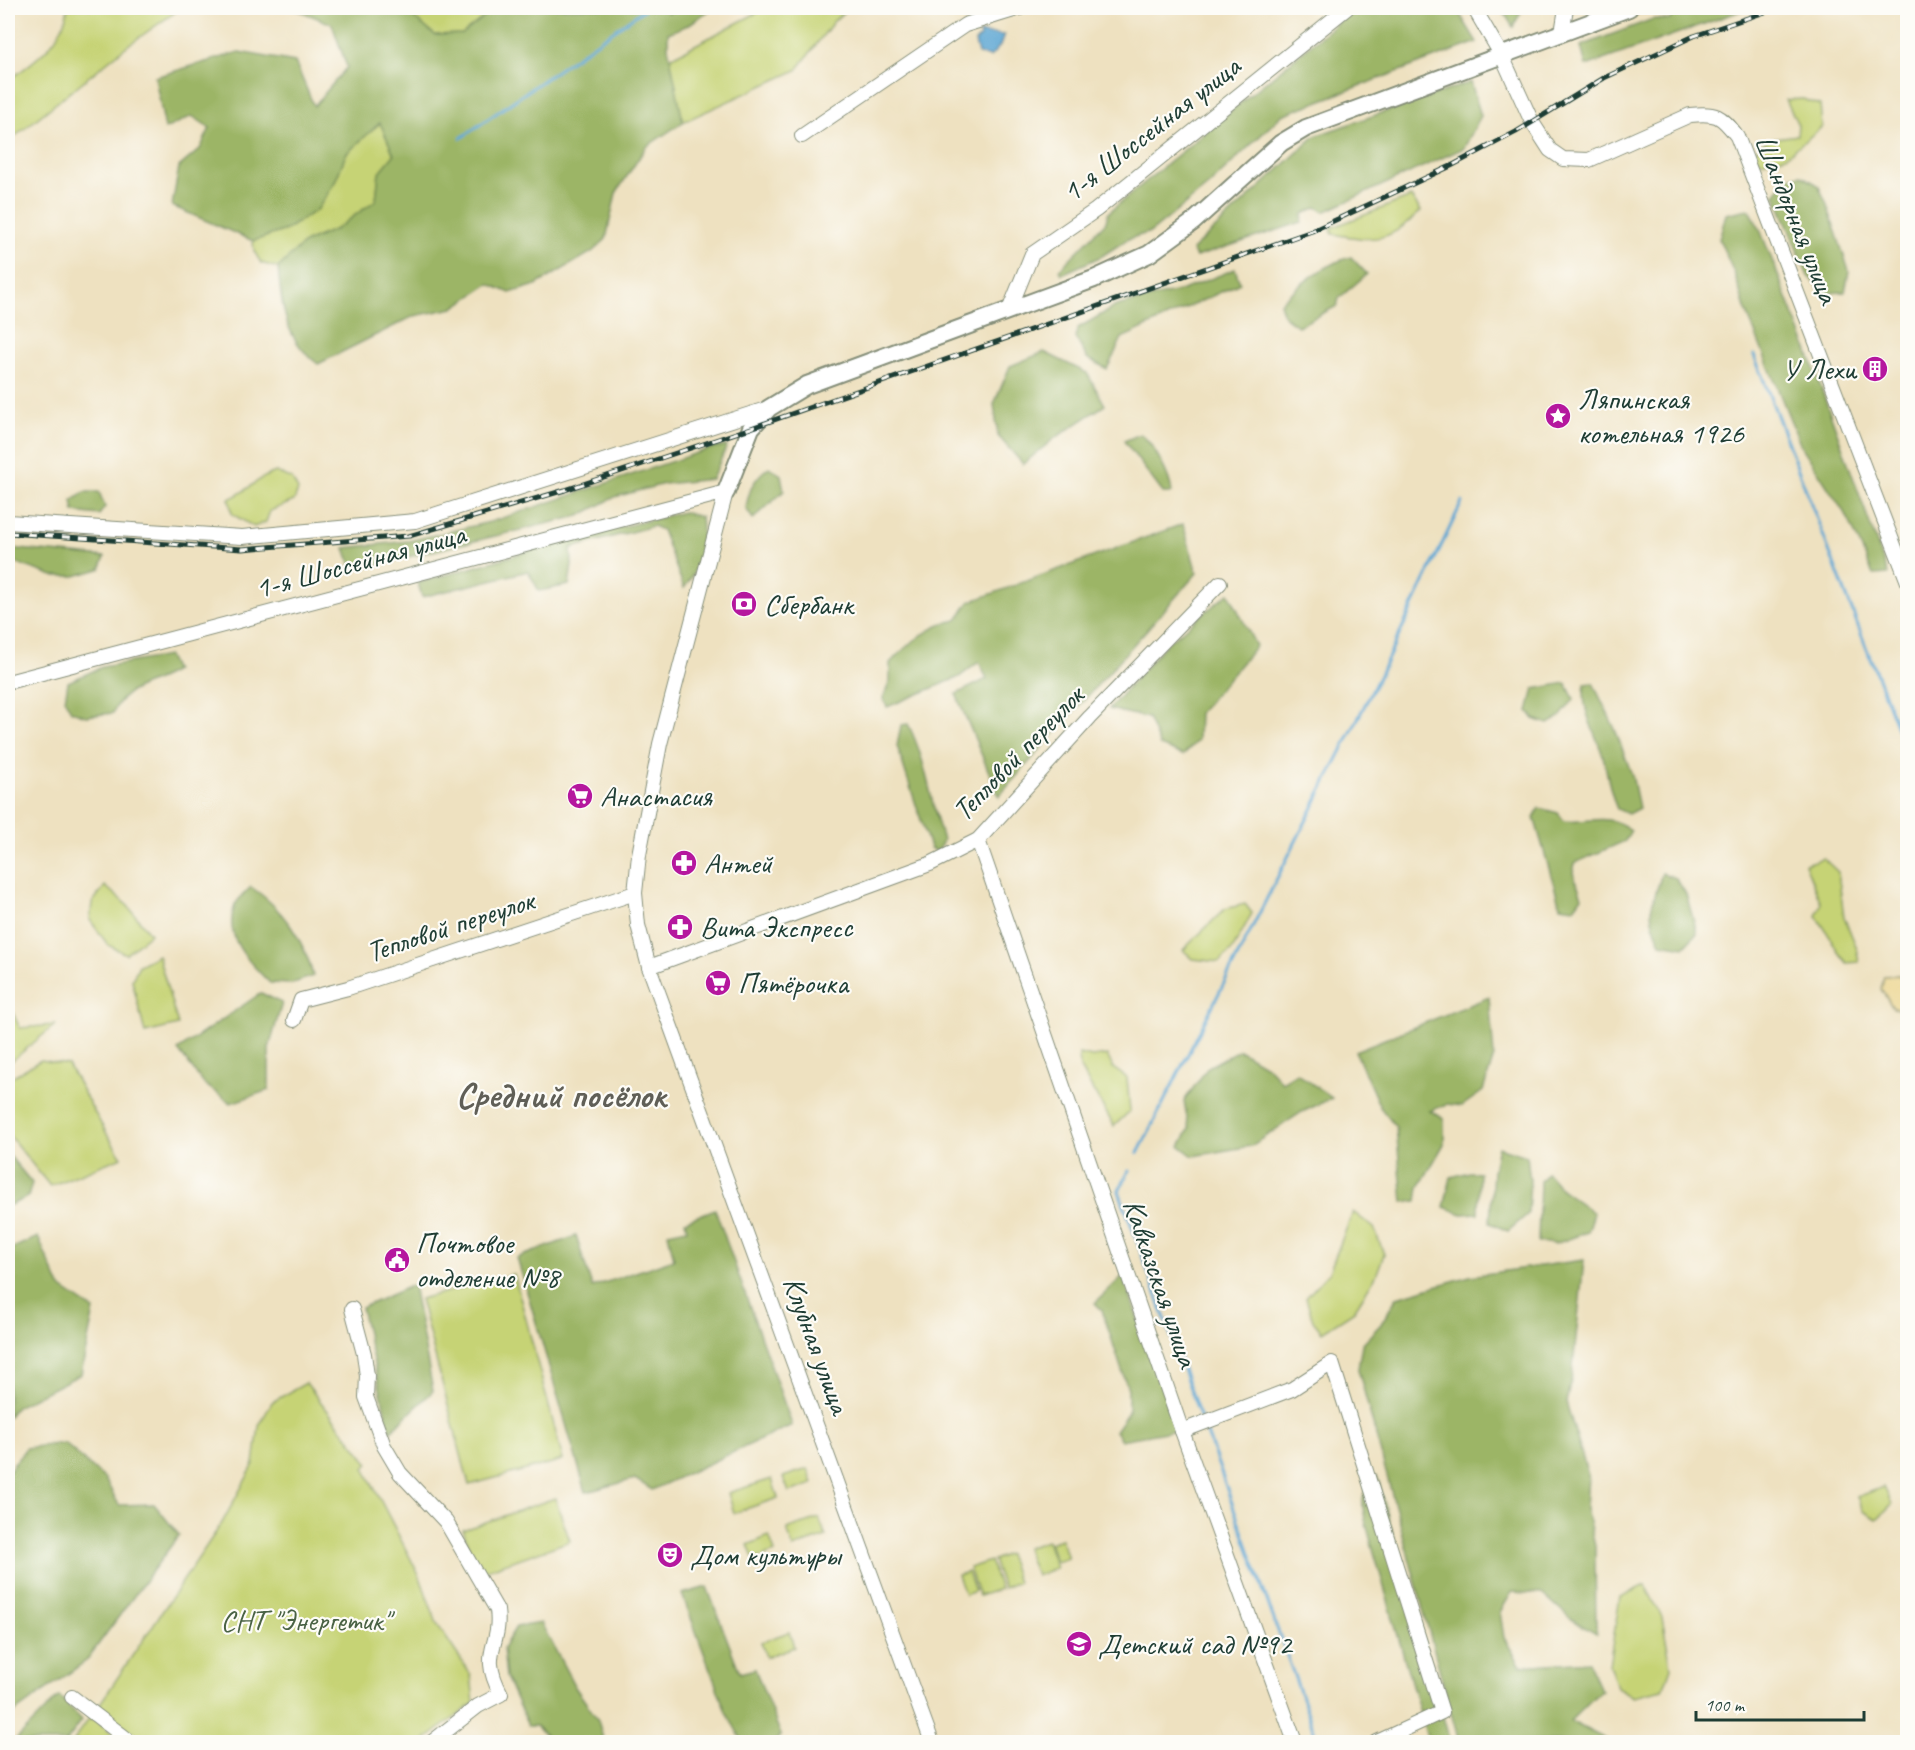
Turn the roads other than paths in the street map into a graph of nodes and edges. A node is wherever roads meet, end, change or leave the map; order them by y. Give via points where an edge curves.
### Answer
1 (1020, 8) edge
2 (1347, 8) edge
3 (1474, 8) edge
4 (1566, 8) edge
5 (1629, 8) edge
6 (1562, 33) junction
7 (1502, 56) junction
8 (802, 136) dead end
9 (1010, 308) junction
10 (769, 408) junction
11 (726, 492) junction
12 (8, 522) edge
13 (1908, 582) edge
14 (1220, 584) dead end
15 (8, 682) edge
16 (978, 840) junction
17 (635, 893) junction
18 (649, 967) junction
19 (294, 1020) dead end
20 (352, 1309) dead end
21 (1187, 1429) junction
22 (72, 1697) dead end
23 (130, 1743) edge
24 (432, 1743) edge
25 (933, 1743) edge
26 (1295, 1743) edge
27 (1377, 1743) edge

1 - 8 street via 965,25
2 - 9 street, 1-я Шоссейная улица via 1096,210 1032,254
3 - 7 street, Шандорная улица
4 - 6 street
5 - 6 main road
6 - 7 main road
7 - 9 main road via 1306,128 1281,143 1193,222 1149,254 1094,279
7 - 13 street, Шандорная улица via 1532,122 1550,150 1563,159 1589,160 1690,115 1708,113 1724,118 1731,127 1758,185
9 - 10 main road via 807,385
10 - 11 main road via 751,428
10 - 12 street via 415,521 242,537
11 - 15 street, 1-я Шоссейная улица
11 - 17 street, Клубная улица via 660,744 645,815
14 - 16 street, Тепловой переулок via 1090,717
16 - 18 street, Тепловой переулок via 930,864
16 - 21 street, Кавказская улица
17 - 18 street, Клубная улица via 638,925
17 - 19 street, Тепловой переулок via 301,1000
18 - 25 street, Клубная улица
20 - 24 street via 364,1354 366,1397 384,1446 400,1473 446,1522 497,1610 499,1622 489,1666 501,1694 478,1706
21 - 26 street, Кавказская улица
21 - 27 street via 1292,1389 1332,1363 1442,1712
22 - 23 street

